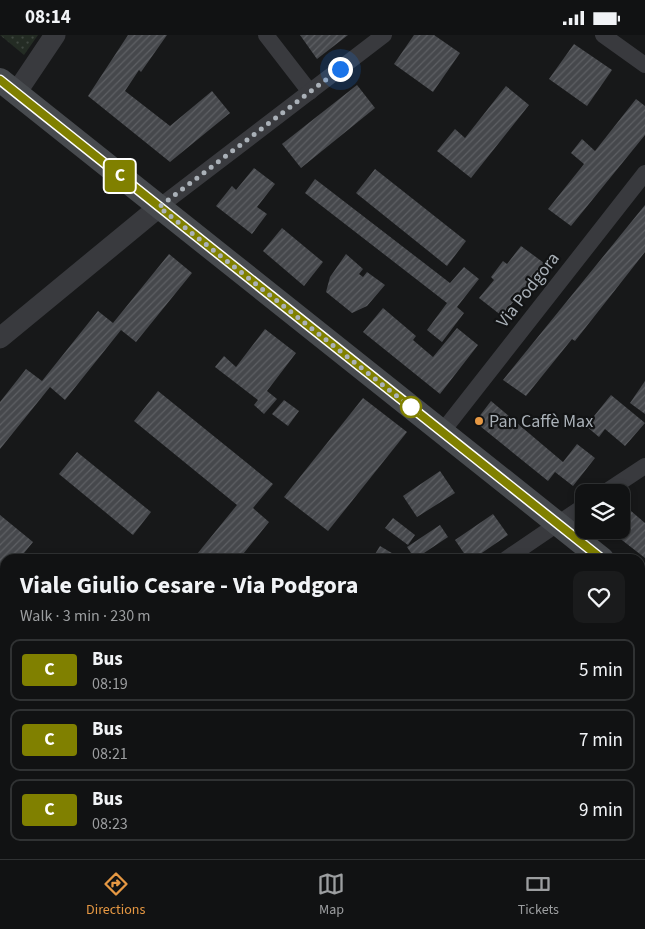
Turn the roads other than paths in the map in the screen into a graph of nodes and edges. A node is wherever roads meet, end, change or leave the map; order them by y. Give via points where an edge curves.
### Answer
1 (55, 35) edge
2 (266, 35) edge
3 (384, 35) edge
4 (603, 35) edge
5 (645, 65) edge
6 (8, 87) edge
7 (310, 92) junction
8 (645, 173) edge
9 (159, 207) junction
10 (0, 338) edge
11 (442, 432) junction
12 (645, 465) edge
13 (617, 484) edge
14 (575, 512) edge
15 (558, 523) junction
16 (513, 554) edge
17 (596, 554) edge

1 - 6 street
2 - 7 street
3 - 7 street
4 - 5 street
6 - 9 main road
7 - 9 street
8 - 11 street, Via Podgora
9 - 10 street
9 - 11 main road
11 - 15 main road
12 - 13 street
14 - 15 street
15 - 16 street
15 - 17 main road

